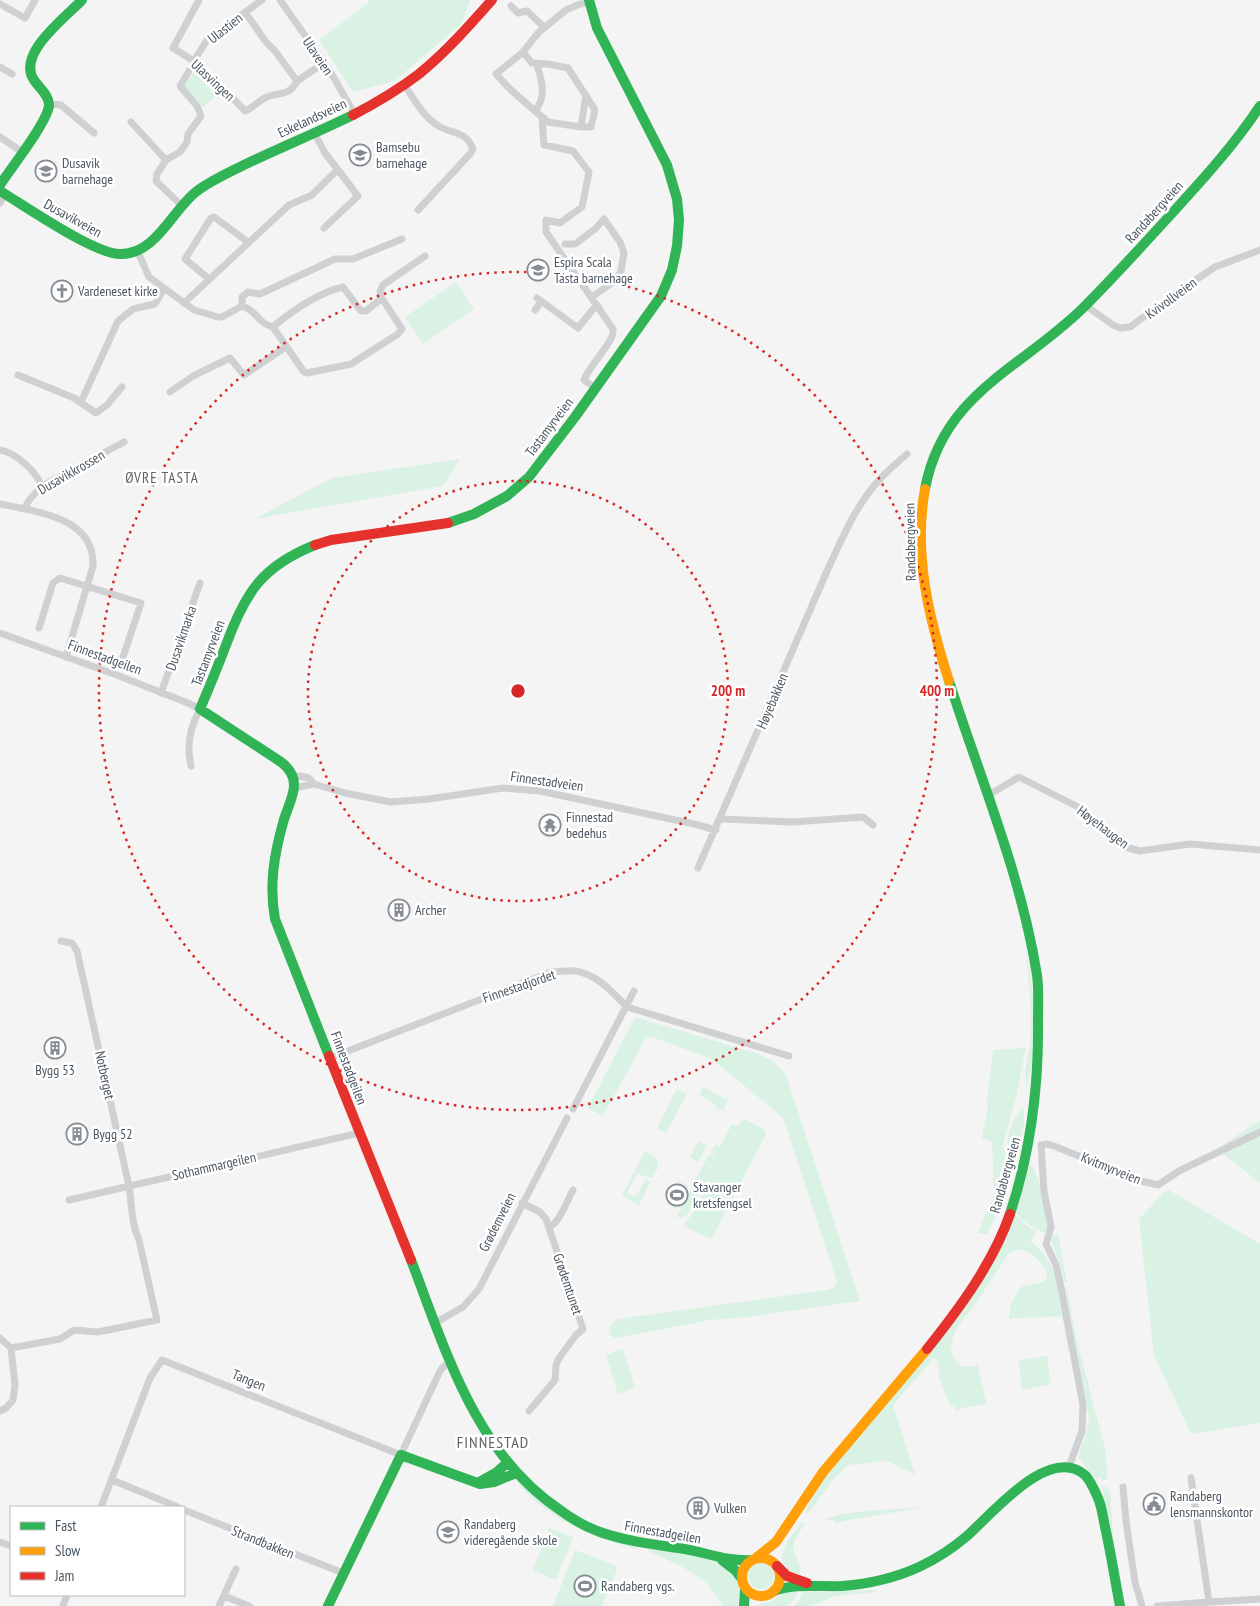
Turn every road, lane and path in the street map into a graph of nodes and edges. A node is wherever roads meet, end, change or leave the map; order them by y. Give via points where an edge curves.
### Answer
1 (35, 0) edge
2 (82, 0) edge
3 (200, 0) edge
4 (262, 0) edge
5 (280, 0) edge
6 (492, 0) edge
7 (589, 1) edge
8 (0, 4) edge
9 (511, 6) dead end
10 (245, 12) junction
11 (544, 27) junction
12 (523, 52) junction
13 (194, 61) junction
14 (324, 63) junction
15 (536, 63) junction
16 (0, 67) edge
17 (189, 71) dead end
18 (12, 74) dead end
19 (297, 81) junction
20 (404, 84) junction
21 (586, 95) junction
22 (49, 104) junction
23 (1260, 106) edge
24 (536, 111) junction
25 (354, 114) junction
26 (542, 118) junction
27 (131, 122) dead end
28 (581, 127) junction
29 (94, 132) dead end
30 (314, 132) junction
31 (0, 137) edge
32 (22, 152) junction
33 (166, 160) junction
34 (338, 170) junction
35 (1, 193) edge
36 (181, 205) junction
37 (418, 210) dead end
38 (324, 228) dead end
39 (402, 240) dead end
40 (248, 242) junction
41 (565, 244) dead end
42 (137, 250) junction
43 (1260, 250) edge
44 (425, 256) dead end
45 (209, 279) junction
46 (164, 289) junction
47 (592, 297) junction
48 (381, 299) junction
49 (184, 303) junction
50 (242, 306) junction
51 (598, 306) junction
52 (1085, 306) junction
53 (535, 310) dead end
54 (272, 327) junction
55 (286, 347) junction
56 (18, 375) dead end
57 (122, 387) dead end
58 (595, 388) junction
59 (170, 392) dead end
60 (81, 402) junction
61 (124, 442) dead end
62 (0, 450) edge
63 (907, 454) dead end
64 (42, 486) junction
65 (0, 504) edge
66 (24, 509) junction
67 (200, 583) dead end
68 (87, 586) junction
69 (39, 628) dead end
70 (0, 633) edge
71 (66, 657) junction
72 (123, 657) dead end
73 (161, 693) junction
74 (200, 709) junction
75 (191, 766) dead end
76 (294, 777) junction
77 (314, 784) junction
78 (294, 788) junction
79 (987, 796) junction
80 (721, 819) junction
81 (873, 826) dead end
82 (716, 830) junction
83 (1260, 850) edge
84 (698, 868) dead end
85 (61, 941) dead end
86 (634, 991) dead end
87 (626, 1007) junction
88 (790, 1056) dead end
89 (330, 1058) junction
90 (573, 1109) dead end
91 (567, 1118) dead end
92 (1260, 1132) edge
93 (359, 1133) junction
94 (1041, 1145) joint
95 (129, 1186) junction
96 (573, 1190) dead end
97 (69, 1200) dead end
98 (522, 1203) junction
99 (549, 1227) junction
100 (435, 1323) junction
101 (0, 1338) edge
102 (11, 1348) junction
103 (451, 1362) junction
104 (0, 1411) edge
105 (529, 1411) dead end
106 (402, 1452) junction
107 (508, 1462) junction
108 (1069, 1466) junction
109 (516, 1473) junction
110 (1192, 1478) dead end
111 (112, 1480) junction
112 (476, 1483) junction
113 (1123, 1487) dead end
114 (101, 1506) edge
115 (176, 1506) edge
116 (185, 1510) edge
117 (780, 1540) junction
118 (719, 1558) junction
119 (754, 1559) junction
120 (777, 1566) junction
121 (236, 1570) dead end
122 (343, 1573) junction
123 (744, 1584) junction
124 (820, 1586) junction
125 (770, 1593) junction
126 (224, 1596) junction
127 (1260, 1599) edge
128 (1209, 1602) junction
129 (219, 1606) edge
130 (249, 1606) edge
131 (328, 1606) edge
132 (744, 1606) edge
133 (751, 1606) edge
134 (1120, 1606) edge
135 (1142, 1606) edge
136 (1157, 1606) edge

1 - 8 street via 25,18
2 - 22 main road via 39,44 31,58 31,74
3 - 13 street, Ulasvingen via 173,47
4 - 10 street, Ulastien
5 - 14 street, Ulaveien
6 - 20 main road, Eskelandsveien via 457,40
7 - 11 street via 566,10
7 - 58 main road, Tastamyrveien via 597,28 667,165 677,199 679,220 672,270 661,296
9 - 11 street via 518,13 527,11
10 - 13 street, Ulastien via 207,40
10 - 19 street
11 - 12 street
12 - 15 street via 532,63
12 - 24 street via 496,74
13 - 19 street, Ulasvingen via 218,88 225,90 246,111 267,97 286,93
14 - 19 street, Ulasvingen
14 - 25 street, Ulaveien
15 - 21 street via 566,67
15 - 24 street via 542,96
16 - 18 street
17 - 33 street via 180,86 201,116 180,152
20 - 25 main road, Eskelandsveien
20 - 37 street via 433,122 465,137 472,149
21 - 28 street
21 - 28 street via 595,110 592,126
22 - 29 street via 61,105
22 - 32 main road via 42,123
23 - 52 main road, Randabergveien via 1227,151
24 - 26 street
25 - 30 main road, Eskelandsveien
26 - 28 street via 551,123
26 - 47 street via 544,145 573,151 589,172 582,207 560,222 546,220 546,232
27 - 33 street
30 - 34 street via 324,153
30 - 36 main road, Eskelandsveien via 232,171 196,191
31 - 32 street
32 - 35 main road
33 - 36 street via 156,181
34 - 38 street via 358,196
34 - 40 street via 312,195 289,205
35 - 42 main road, Dusavikveien via 105,250 121,254
36 - 42 main road, Eskelandsveien via 150,242
39 - 50 street via 353,260 335,259 260,294 248,292 243,295
40 - 45 street
40 - 45 street via 211,218 185,259
41 - 47 street via 575,244 604,219 620,242 624,253 621,271 616,280
42 - 46 street via 149,277
43 - 52 street, Kvivollveien via 1215,268 1130,327 1120,328
44 - 48 street via 383,285
45 - 49 street
46 - 49 street
46 - 60 street via 155,304 133,309 118,321
47 - 51 street
48 - 54 street via 366,311 361,310 344,288 340,288 306,303
48 - 55 street via 402,329 351,364 307,373
49 - 50 street via 194,310 218,317
50 - 54 street
51 - 53 street via 578,328 539,300
51 - 58 street via 614,330 586,372 584,380
52 - 79 main road, Randabergveien via 986,384 964,406 951,422 932,459 922,502 923,573 928,606 942,660
54 - 55 street
55 - 59 street via 244,375 230,358 193,376
56 - 60 street
57 - 60 street via 96,413
58 - 74 main road, Tastamyrveien via 529,477 499,501 451,523 315,544 281,561 264,575 240,609
61 - 64 street, Dusavikkrossen
62 - 64 street via 30,468
63 - 80 street, Høyebakken via 881,478 850,523
64 - 66 street, Dusavikkrossen
65 - 66 street
66 - 68 street via 67,521 87,540 93,557
67 - 73 street, Dusavikmarka
68 - 69 street via 62,578 55,580
68 - 71 street
68 - 72 street via 141,603
70 - 71 street, Finnestadgeilen
71 - 73 street, Finnestadgeilen
73 - 74 street, Finnestadgeilen
74 - 75 street via 189,736
74 - 76 main road, Finnestadveien via 281,762
76 - 77 street, Finnestadveien via 309,778
76 - 78 main road, Finnestadgeilen
77 - 78 street, Finnestadveien
77 - 82 street, Finnestadveien via 391,802 504,788 540,791
78 - 89 main road, Finnestadgeilen via 273,866 270,895 275,919
79 - 83 street, Høyehaugen via 1019,777 1080,808 1126,847 1140,851 1190,844
79 - 117 main road, Randabergveien via 1014,875 1031,947 1035,1026 1032,1087 1021,1149 1007,1200 966,1286 945,1319 901,1380 822,1474
80 - 81 street via 793,822 863,817
80 - 82 street
82 - 84 street
85 - 95 street, Notberget via 75,947
86 - 87 street
87 - 88 street
87 - 89 street, Finnestadjordet via 597,979 575,971 551,972
87 - 90 street
89 - 93 main road, Finnestadgeilen
91 - 98 street, Grødemveien
92 - 94 street, Kvitmyrveien via 1179,1170 1158,1185 1054,1146
93 - 95 street, Sothammargeilen
93 - 100 main road, Finnestadgeilen
94 - 108 street, Randabergveien via 1044,1191 1051,1227 1046,1244 1056,1264 1083,1405 1082,1431
95 - 97 street, Sothammargeilen
95 - 102 street, Notberget via 157,1320 98,1332 74,1330 60,1339
96 - 99 street via 556,1221
98 - 99 street, Grødemtunet via 542,1214
98 - 100 street, Grødemveien via 479,1289 463,1307
99 - 105 street, Grødemtunet via 584,1330 576,1335 559,1358 555,1380
100 - 103 main road, Finnestadgeilen
101 - 102 street
102 - 104 street via 15,1394 9,1405
103 - 106 street via 440,1370
103 - 107 main road, Finnestadgeilen via 474,1412
106 - 111 street, Tangen via 162,1360 150,1378
106 - 112 main road, Tangen
106 - 122 main road
107 - 109 main road, Finnestadgeilen
107 - 112 main road
108 - 124 main road via 1053,1466 1036,1475 965,1537 943,1554 919,1566 896,1576 868,1582
108 - 134 main road via 1087,1477 1099,1499
109 - 112 main road via 489,1484
109 - 118 main road, Finnestadgeilen via 549,1504 589,1528 624,1540 684,1548
110 - 128 street
111 - 114 street, Tangen
111 - 115 street
113 - 135 street via 1135,1582
116 - 122 street, Strandbakken
117 - 119 main road, Randabergveien
117 - 120 main road, Randabergveien
118 - 119 main road, Finnestadgeilen
118 - 123 main road, Finnestadgeilen via 736,1570
119 - 120 main road via 770,1559
119 - 123 main road via 745,1566
120 - 124 main road via 787,1576
120 - 125 main road via 780,1579
121 - 126 street
122 - 131 main road
123 - 125 main road via 752,1594
123 - 132 main road
124 - 125 main road via 787,1587
125 - 133 main road
126 - 129 street
126 - 130 street
127 - 128 street
128 - 136 street

